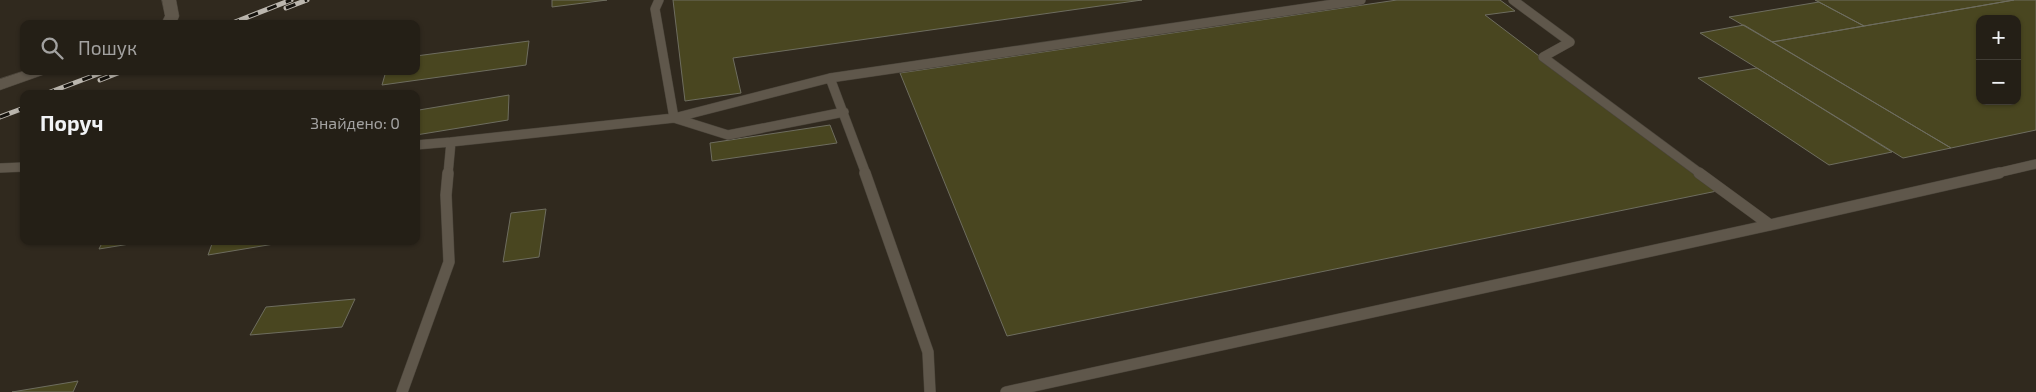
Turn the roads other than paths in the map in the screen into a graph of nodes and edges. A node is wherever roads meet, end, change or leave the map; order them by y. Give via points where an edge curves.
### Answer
1 (169, 0) edge
2 (660, 0) edge
3 (1361, 0) edge
4 (1513, 0) edge
5 (170, 20) edge
6 (28, 75) edge
7 (830, 78) junction
8 (0, 85) edge
9 (844, 112) junction
10 (674, 118) junction
11 (451, 142) junction
12 (420, 145) edge
13 (2036, 164) edge
14 (20, 167) edge
15 (0, 168) edge
16 (1770, 225) junction
17 (402, 392) edge
18 (930, 392) edge
19 (1006, 392) edge

1 - 5 street
2 - 10 lane via 655,9
3 - 7 lane
4 - 16 lane via 1570,42 1543,57
6 - 8 street
7 - 9 lane
7 - 10 lane
9 - 10 lane via 728,135
9 - 18 lane via 928,352
10 - 11 lane
11 - 12 lane
11 - 17 lane via 446,195 449,262
13 - 16 lane
14 - 15 lane
16 - 19 lane

